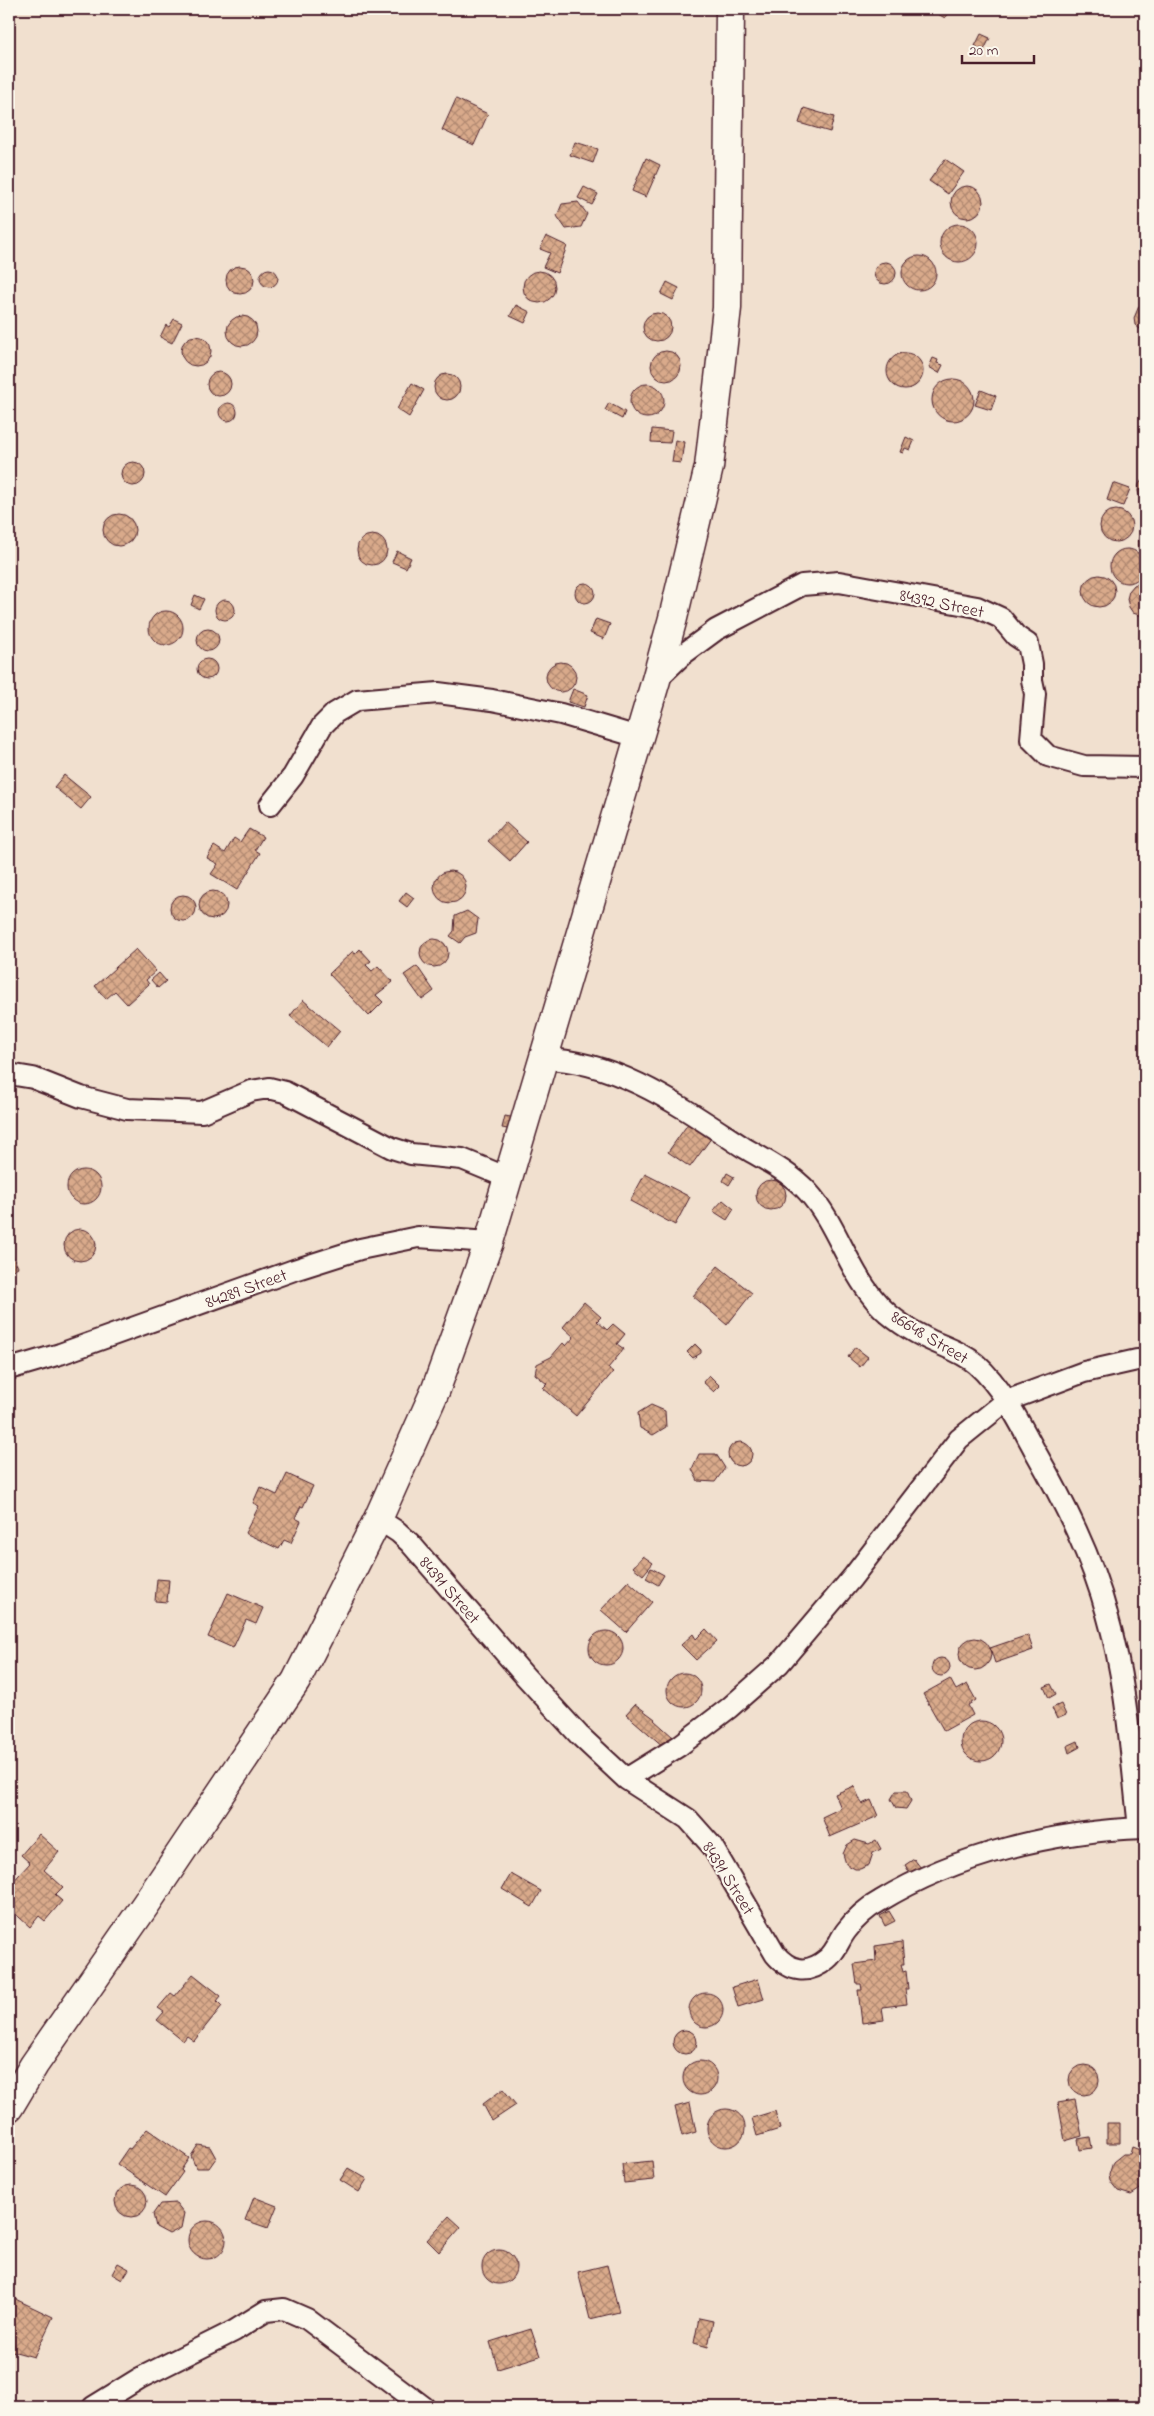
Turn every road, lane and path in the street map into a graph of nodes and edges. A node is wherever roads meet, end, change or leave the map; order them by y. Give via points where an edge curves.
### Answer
1 (730, 9) edge
2 (656, 680) junction
3 (638, 737) junction
4 (1145, 767) edge
5 (270, 805) dead end
6 (543, 1059) junction
7 (9, 1074) edge
8 (508, 1178) junction
9 (489, 1242) junction
10 (1145, 1360) edge
11 (9, 1369) edge
12 (1006, 1402) junction
13 (378, 1519) junction
14 (626, 1779) junction
15 (1142, 1828) edge
16 (9, 2107) edge
17 (93, 2407) edge
18 (424, 2407) edge

1 - 2 street via 728,308 709,467
2 - 3 street
2 - 4 street, 84392 Street via 682,655 716,630 802,586 839,582 977,607 1001,618 1016,636 1028,644 1035,694 1031,739 1048,756 1084,766
3 - 5 street via 562,714 492,700 438,693 358,700 335,713 322,726 293,776
3 - 6 street
6 - 8 street
6 - 12 street, 86648 Street via 562,1060 635,1081 781,1170 807,1190 825,1213 874,1299 898,1321 976,1364
7 - 8 street via 33,1078 81,1097 127,1110 202,1112 251,1091 269,1088 285,1092 392,1148 411,1154 462,1159
8 - 9 street
9 - 11 street, 84289 Street via 418,1238 360,1250 294,1270 70,1351
9 - 13 street via 436,1388
10 - 12 street via 1084,1372
12 - 14 street via 959,1439 852,1578 779,1664 679,1746
12 - 15 street, 86648 Street via 1077,1533 1103,1600 1117,1659
13 - 14 street, 84391 Street via 410,1543 524,1675 579,1735
13 - 16 street via 296,1681 34,2065
14 - 15 street, 84391 Street via 688,1819 712,1846 775,1954 793,1970 815,1967 827,1959 859,1916 878,1901 912,1883 970,1860 1025,1844
17 - 18 street via 140,2378 234,2331 266,2311 284,2309 307,2319

